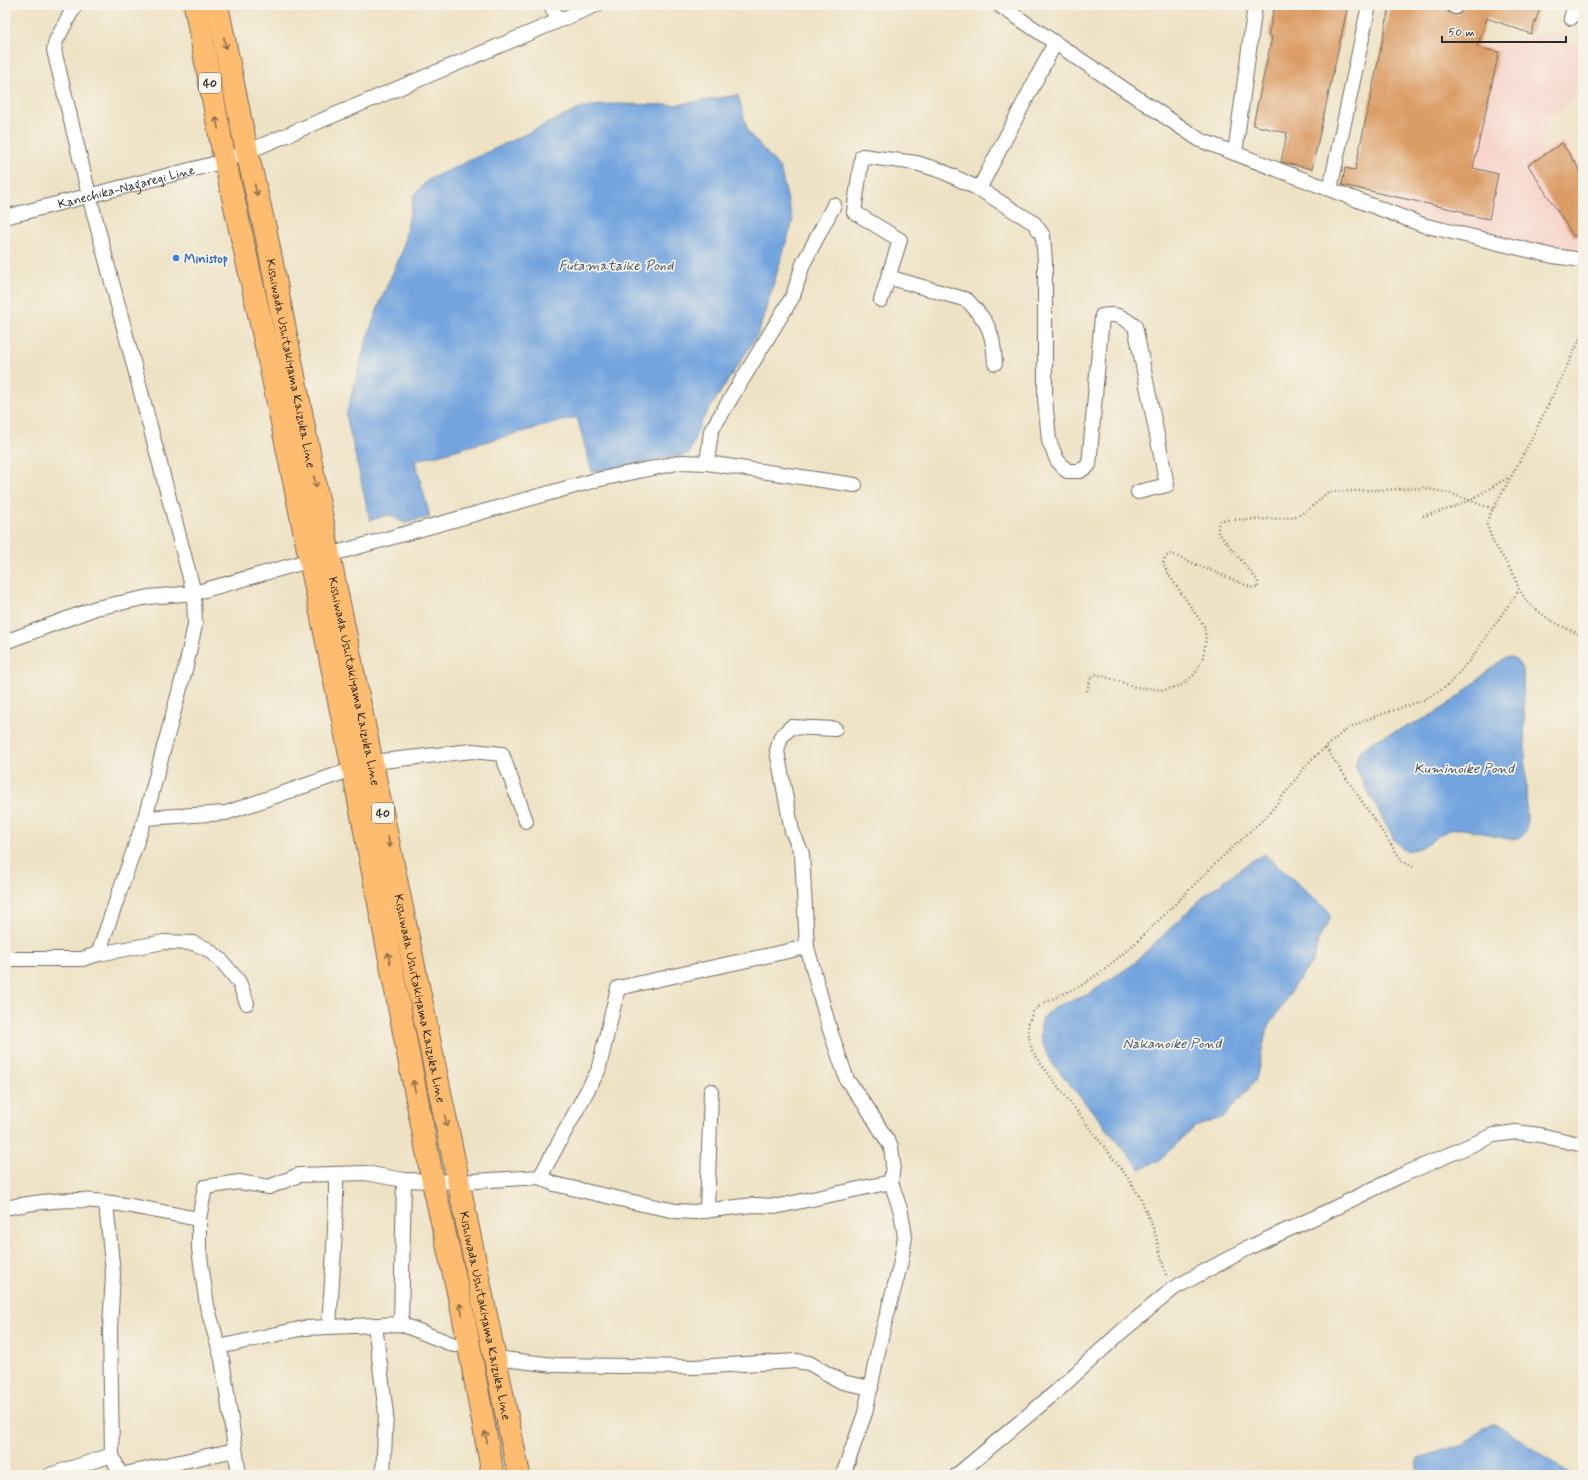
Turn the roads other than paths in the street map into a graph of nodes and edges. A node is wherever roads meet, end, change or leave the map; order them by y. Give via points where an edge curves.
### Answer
1 (75, 5) edge
2 (195, 5) edge
3 (217, 5) edge
4 (551, 5) edge
5 (596, 5) edge
6 (998, 5) edge
7 (1255, 5) edge
8 (1369, 5) edge
9 (558, 20) junction
10 (1055, 43) junction
11 (247, 152) junction
12 (1235, 154) junction
13 (225, 161) junction
14 (979, 189) junction
15 (1330, 189) junction
16 (89, 195) junction
17 (834, 205) dead end
18 (5, 217) edge
19 (1583, 260) edge
20 (888, 277) junction
21 (881, 300) dead end
22 (995, 362) dead end
23 (707, 463) junction
24 (855, 486) dead end
25 (1138, 492) dead end
26 (330, 555) junction
27 (309, 561) junction
28 (194, 593) junction
29 (5, 642) edge
30 (835, 729) dead end
31 (373, 762) junction
32 (352, 769) junction
33 (145, 818) junction
34 (526, 821) dead end
35 (807, 947) junction
36 (98, 954) junction
37 (5, 959) edge
38 (247, 1002) dead end
39 (710, 1091) dead end
40 (1583, 1145) edge
41 (336, 1174) junction
42 (540, 1177) junction
43 (404, 1180) junction
44 (433, 1182) junction
45 (459, 1182) junction
46 (891, 1182) junction
47 (106, 1203) junction
48 (5, 1208) edge
49 (707, 1210) junction
50 (199, 1219) junction
51 (401, 1324) junction
52 (375, 1325) junction
53 (329, 1327) junction
54 (468, 1344) junction
55 (219, 1347) junction
56 (495, 1358) junction
57 (871, 1388) junction
58 (235, 1450) junction
59 (112, 1455) junction
60 (50, 1475) edge
61 (239, 1475) edge
62 (383, 1475) edge
63 (493, 1475) edge
64 (518, 1475) edge
65 (843, 1475) edge
66 (957, 1475) edge

1 - 16 street via 54,50
13 -> 2 main road, Kishiwada Ushitakiyama Kaizuka Line / 40
3 -> 11 main road, Kishiwada Ushitakiyama Kaizuka Line / 40
4 - 9 street
5 - 9 street, Kanechika-Nagaregi Line
6 - 10 street
7 - 12 street
8 - 15 street
9 - 11 street, Kanechika-Nagaregi Line
10 - 12 street via 1200,140
10 - 14 street
11 - 13 street, Kanechika-Nagaregi Line
11 -> 26 main road, Kishiwada Ushitakiyama Kaizuka Line / 40 via 266,233
12 - 15 street
13 - 16 street, Kanechika-Nagaregi Line
13 - 27 main road, Kishiwada Ushitakiyama Kaizuka Line / 40 via 270,364
14 - 20 street via 942,171 916,163 862,156 854,212 900,240
14 - 25 street via 1034,223 1043,236 1045,398 1050,441 1057,460 1067,472 1080,471 1089,465 1102,316 1114,314 1135,326 1167,485
15 - 19 street via 1422,225 1553,256
16 - 18 street, Kanechika-Nagaregi Line
16 - 28 street
17 - 23 street via 803,264 793,296 711,432
20 - 21 street
20 - 22 street via 968,300 990,328
23 - 24 street
23 - 26 street via 682,462 596,480
26 - 27 street
26 - 31 main road, Kishiwada Ushitakiyama Kaizuka Line / 40
27 - 28 street
27 - 32 main road, Kishiwada Ushitakiyama Kaizuka Line / 40
28 - 29 street via 149,597 96,608
28 - 33 street via 195,625 188,659
30 - 35 street via 791,727 781,737 777,750 792,831 802,854
31 - 34 street via 472,751 502,754
31 -> 45 main road, Kishiwada Ushitakiyama Kaizuka Line / 40
32 - 33 street via 226,813
44 -> 32 main road, Kishiwada Ushitakiyama Kaizuka Line / 40
33 - 36 street
35 - 42 street via 618,988 598,1071
35 - 46 street via 847,1080 891,1147
36 - 37 street via 82,959
36 - 38 street via 164,942 193,943 208,949 220,959 238,982
39 - 49 street
40 - 66 street via 1516,1132 1494,1135 1250,1247 1171,1291
41 - 43 street via 365,1173
41 - 50 street via 299,1175 269,1187 239,1182 205,1186
41 - 53 street
42 - 45 street
42 - 49 street via 554,1184 676,1211
43 - 44 street
43 - 51 street
44 - 45 street
54 -> 44 main road, Kishiwada Ushitakiyama Kaizuka Line / 40
45 - 56 main road, Kishiwada Ushitakiyama Kaizuka Line / 40
46 - 49 street via 779,1206 753,1205
46 - 57 street via 901,1212 905,1237
47 - 48 street via 78,1200 48,1201
47 - 50 street
47 - 59 street via 113,1274 110,1329
50 - 55 street via 199,1249 207,1306
51 - 52 street
51 - 54 street via 454,1345
52 - 53 street
52 - 62 street via 386,1414
53 - 55 street via 304,1328
63 -> 54 main road, Kishiwada Ushitakiyama Kaizuka Line / 40
55 - 58 street
56 - 57 street via 554,1365 695,1367 796,1361 810,1363 842,1382
56 - 64 main road, Kishiwada Ushitakiyama Kaizuka Line / 40
57 - 65 street via 866,1414
58 - 59 street via 120,1475
58 - 61 street
59 - 60 street

